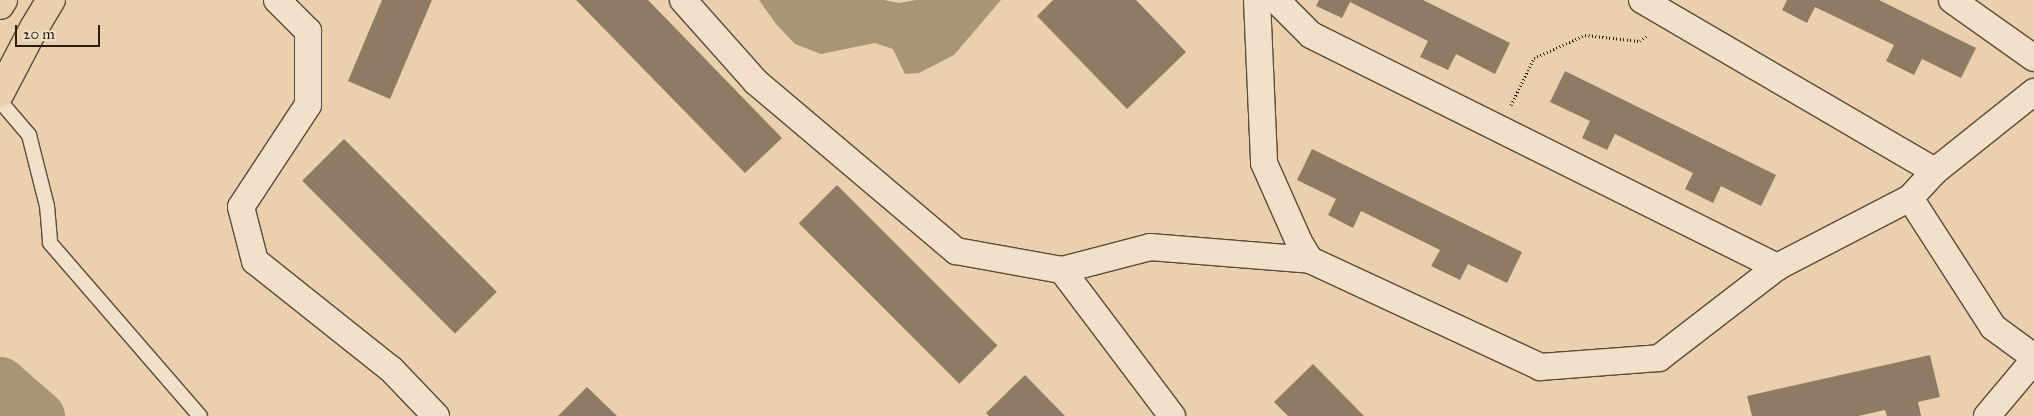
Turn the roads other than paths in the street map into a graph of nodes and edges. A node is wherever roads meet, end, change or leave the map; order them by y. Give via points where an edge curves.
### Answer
1 (3, 0) edge
2 (51, 0) edge
3 (278, 0) edge
4 (683, 0) edge
5 (1257, 0) edge
6 (1276, 0) edge
7 (1642, 0) edge
8 (1952, 0) edge
9 (0, 5) edge
10 (2034, 58) edge
11 (2034, 92) edge
12 (0, 93) edge
13 (0, 101) edge
14 (1935, 171) junction
15 (1910, 198) junction
16 (1310, 260) junction
17 (1777, 266) junction
18 (1062, 270) junction
19 (2034, 359) edge
20 (200, 416) edge
21 (436, 416) edge
22 (1172, 416) edge
23 (1987, 416) edge

1 - 9 main road
2 - 12 main road
3 - 21 street via 308,31 308,105 241,207 256,261 391,368
4 - 18 street via 756,82 956,251
5 - 16 street via 1264,164
6 - 17 street via 1311,35
7 - 14 street
8 - 10 street
11 - 14 street
13 - 20 lane via 29,135 47,206 50,243
14 - 15 street
15 - 17 street
15 - 19 street via 1993,327
16 - 17 street via 1540,367 1659,358
16 - 18 street via 1150,247
18 - 22 street
19 - 23 street

